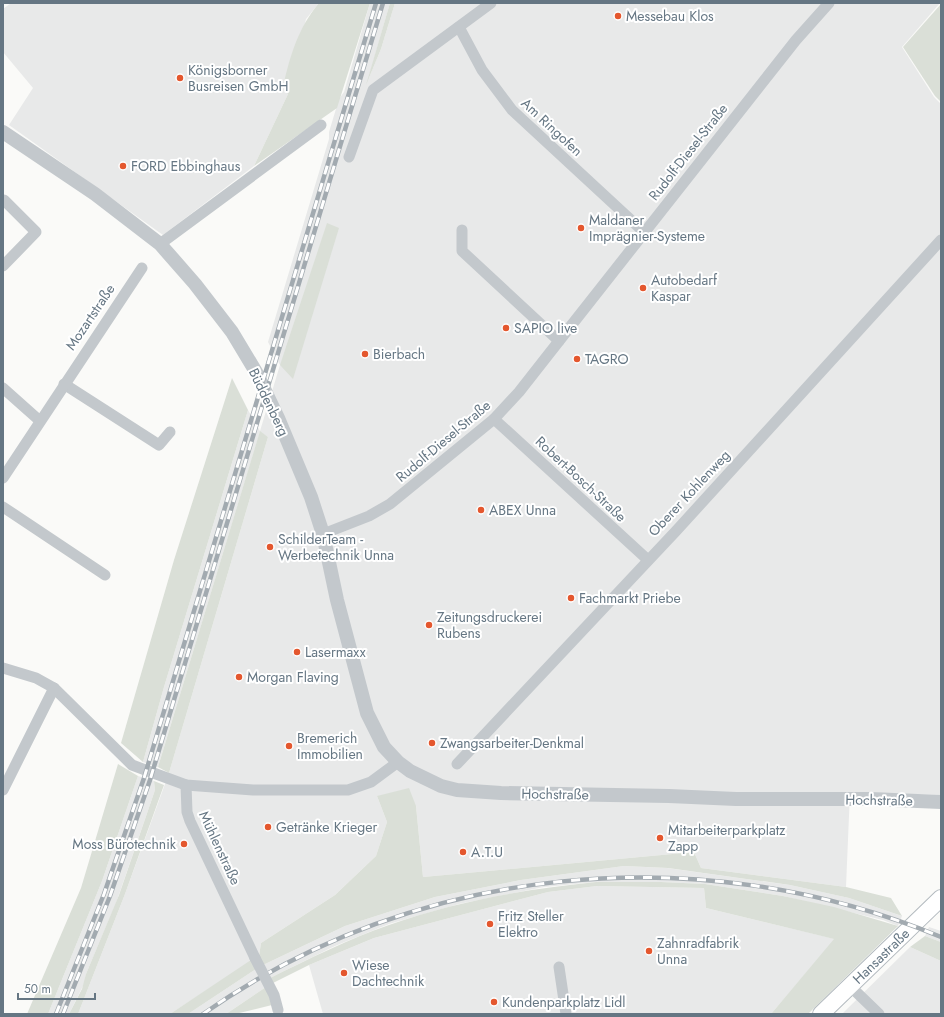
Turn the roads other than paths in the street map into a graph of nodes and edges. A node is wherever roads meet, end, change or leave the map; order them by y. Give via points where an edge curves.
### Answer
1 (490, 3) edge
2 (830, 3) edge
3 (459, 27) junction
4 (321, 125) dead end
5 (3, 132) edge
6 (349, 157) dead end
7 (4, 200) edge
8 (462, 230) dead end
9 (644, 233) junction
10 (941, 240) edge
11 (160, 244) junction
12 (3, 266) edge
13 (142, 268) dead end
14 (560, 342) junction
15 (64, 384) junction
16 (3, 388) edge
17 (494, 419) junction
18 (40, 421) junction
19 (170, 432) dead end
20 (3, 478) edge
21 (3, 507) edge
22 (323, 534) junction
23 (648, 560) junction
24 (105, 575) dead end
25 (3, 668) edge
26 (54, 688) junction
27 (398, 762) junction
28 (457, 764) dead end
29 (186, 785) junction
30 (3, 790) edge
31 (941, 802) edge
32 (941, 898) edge
33 (559, 967) dead end
34 (850, 986) junction
35 (278, 1012) edge
36 (566, 1014) edge
37 (821, 1014) edge
38 (879, 1014) edge

1 - 3 street
2 - 9 street, Rudolf-Diesel-Straße via 796,40
3 - 6 street via 373,90
3 - 9 street, Am Ringofen via 482,70 512,110
4 - 11 street
5 - 11 street, Büddenberg via 95,194
7 - 12 street via 36,232
8 - 14 street via 462,252
9 - 14 street, Rudolf-Diesel-Straße
10 - 23 street, Oberer Kohlenweg
11 - 22 street, Büddenberg via 216,310 256,372 292,447
13 - 15 street, Mozartstraße
14 - 17 street, Rudolf-Diesel-Straße
15 - 18 street, Mozartstraße
15 - 19 street via 159,445
16 - 18 street
17 - 22 street, Rudolf-Diesel-Straße via 390,504
17 - 23 street, Robert-Bosch-Straße
18 - 20 street, Mozartstraße
21 - 24 street
22 - 27 street, Büddenberg via 337,600 365,706 384,747
23 - 28 street, Oberer Kohlenweg
25 - 26 street via 36,678
26 - 29 street via 132,765
26 - 30 street
27 - 29 street via 371,782 348,790 253,790
27 - 31 street, Hochstraße via 440,786 476,792
29 - 35 street, Mühlenstraße, bridge via 186,812 274,995
32 - 34 main road, Hansastraße
33 - 36 street
34 - 37 main road, Hansastraße
34 - 38 street

